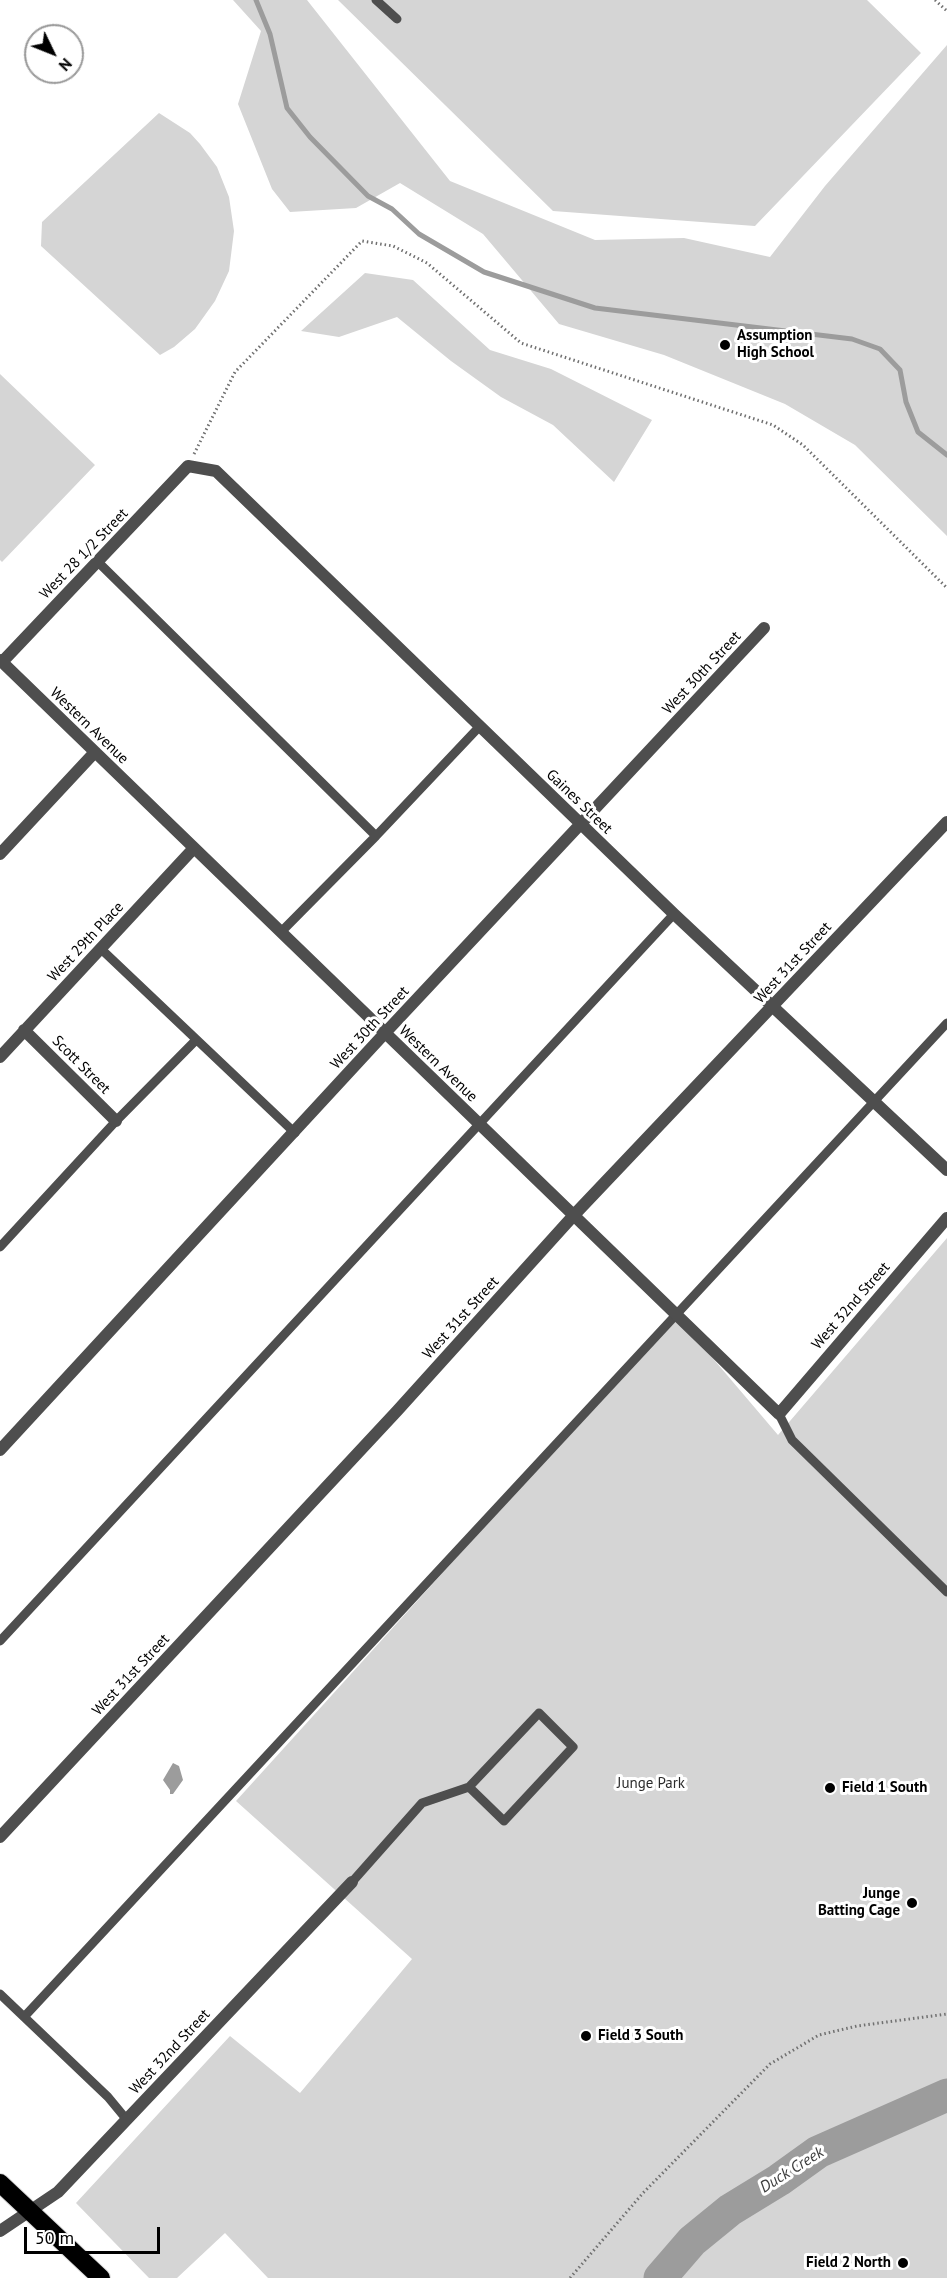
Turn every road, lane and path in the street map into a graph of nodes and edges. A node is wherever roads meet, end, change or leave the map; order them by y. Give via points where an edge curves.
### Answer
1 (376, 0) edge
2 (935, 0) edge
3 (947, 11) edge
4 (397, 19) dead end
5 (188, 466) junction
6 (98, 562) junction
7 (947, 588) edge
8 (764, 628) dead end
9 (1, 662) edge
10 (480, 726) junction
11 (95, 752) junction
12 (947, 822) edge
13 (581, 825) junction
14 (376, 836) junction
15 (194, 848) junction
16 (0, 854) edge
17 (674, 914) junction
18 (281, 932) junction
19 (100, 948) junction
20 (772, 1006) junction
21 (947, 1023) edge
22 (24, 1030) junction
23 (385, 1033) junction
24 (196, 1040) junction
25 (0, 1057) edge
26 (873, 1101) junction
27 (116, 1121) junction
28 (479, 1124) junction
29 (295, 1132) junction
30 (947, 1170) edge
31 (574, 1215) junction
32 (947, 1218) edge
33 (0, 1247) edge
34 (676, 1315) junction
35 (778, 1414) junction
36 (0, 1450) edge
37 (947, 1592) edge
38 (0, 1641) edge
39 (469, 1787) junction
40 (0, 1837) edge
41 (352, 1882) joint
42 (0, 1994) edge
43 (947, 2014) edge
44 (24, 2017) junction
45 (127, 2120) junction
46 (0, 2182) edge
47 (30, 2211) junction
48 (0, 2231) edge
49 (101, 2278) edge
50 (570, 2278) edge

1 - 4 lane
2 - 3 path
5 - 6 street, West 28 1/2 Street
5 - 7 path via 235,372 362,241 393,246 427,263 521,343 773,425 803,445
5 - 10 street, Gaines Street via 216,471
6 - 9 street, West 28 1/2 Street
6 - 14 lane
8 - 13 street, West 30th Street
9 - 11 street, Western Avenue
10 - 13 street, Gaines Street
10 - 14 lane
11 - 15 street, Western Avenue
11 - 16 street
12 - 20 street, West 31st Street
13 - 17 street, Gaines Street
13 - 23 street, West 30th Street
14 - 18 lane
15 - 18 street, Western Avenue
15 - 19 street, West 29th Place
17 - 20 street, Gaines Street
17 - 28 lane
18 - 23 street, Western Avenue
19 - 22 street, West 29th Place
19 - 24 lane
20 - 26 street, Gaines Street
20 - 31 street, West 31st Street
21 - 26 lane
22 - 25 street, West 29th Place
22 - 27 street, Scott Street
23 - 28 street, Western Avenue
23 - 29 street, West 30th Street
24 - 27 lane
24 - 29 lane
26 - 30 street, Gaines Street
26 - 34 lane
27 - 33 lane
28 - 31 street, Western Avenue
28 - 38 lane
29 - 36 street, West 30th Street
31 - 34 street, Western Avenue
31 - 40 street, West 31st Street
32 - 35 street, West 32nd Street
34 - 35 street, Western Avenue
34 - 44 lane
35 - 37 lane via 792,1440
39 - 39 lane via 504,1821 573,1747 539,1713
39 - 41 lane via 422,1803
41 - 45 street, West 32nd Street
42 - 44 lane
43 - 50 path via 819,2035 770,2064 643,2193
44 - 45 lane
45 - 47 street, West 32nd Street via 58,2192
46 - 47 highway
47 - 48 street, West 32nd Street
47 - 49 highway

